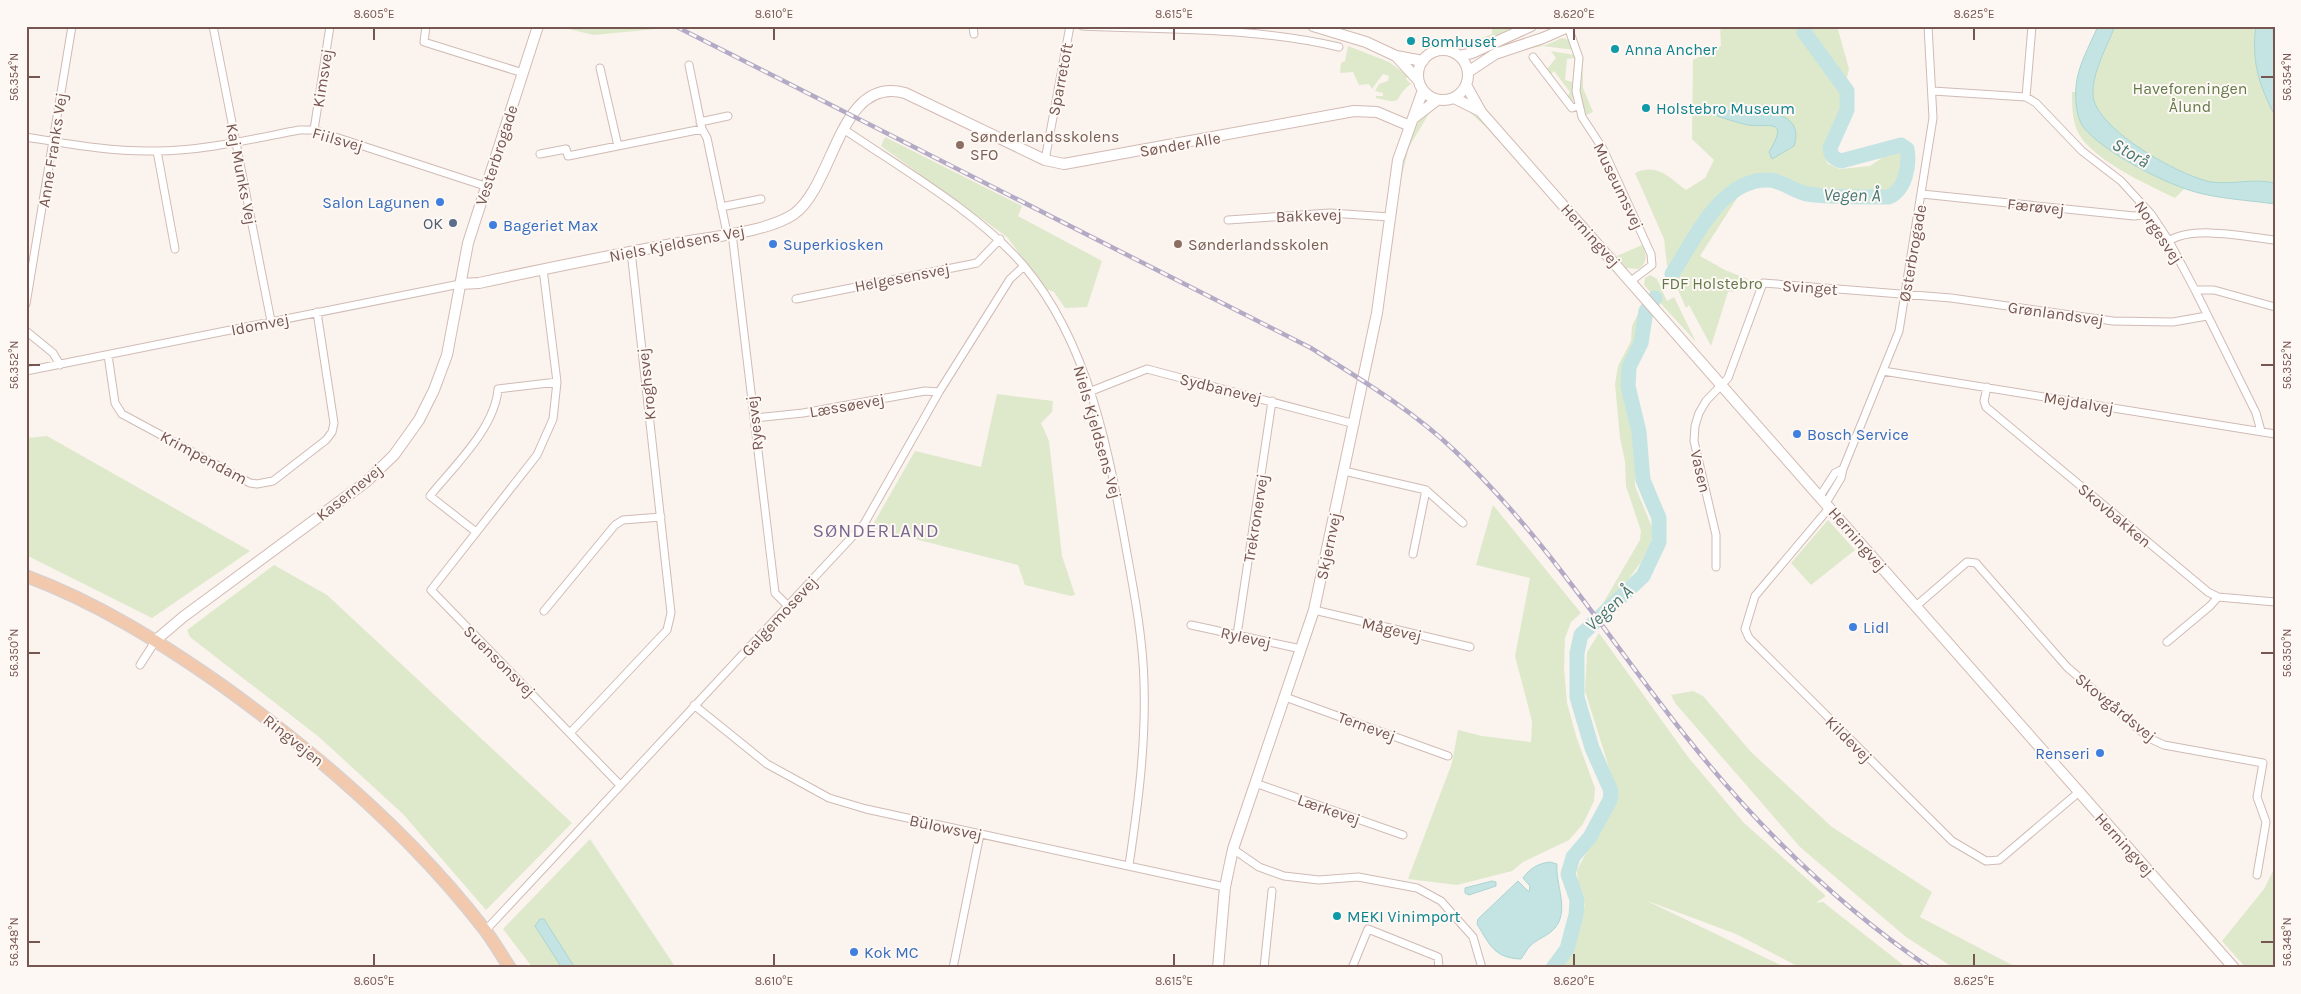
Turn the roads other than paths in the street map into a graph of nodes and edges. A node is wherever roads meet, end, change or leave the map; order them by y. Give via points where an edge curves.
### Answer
1 (72, 26) edge
2 (213, 26) edge
3 (330, 26) edge
4 (426, 26) edge
5 (538, 26) edge
6 (973, 26) edge
7 (1070, 26) edge
8 (1082, 26) edge
9 (1312, 26) edge
10 (1531, 26) edge
11 (1553, 26) edge
12 (1928, 26) edge
13 (2032, 26) edge
14 (1569, 27) edge
15 (974, 34) dead end
16 (1339, 47) dead end
17 (1495, 54) junction
18 (1396, 56) junction
19 (1459, 56) junction
20 (1533, 57) dead end
21 (1422, 60) junction
22 (689, 65) dead end
23 (600, 68) dead end
24 (1468, 72) junction
25 (523, 73) junction
26 (1417, 77) junction
27 (1466, 87) junction
28 (1422, 90) junction
29 (1933, 91) junction
30 (2026, 97) junction
31 (1452, 99) junction
32 (1434, 100) junction
33 (1578, 106) junction
34 (1481, 112) junction
35 (852, 115) joint
36 (728, 116) dead end
37 (1412, 122) junction
38 (701, 125) junction
39 (314, 130) junction
40 (844, 130) junction
41 (26, 137) edge
42 (53, 141) junction
43 (236, 142) junction
44 (618, 146) junction
45 (157, 152) junction
46 (540, 154) dead end
47 (1045, 160) junction
48 (485, 186) junction
49 (1922, 194) junction
50 (761, 199) dead end
51 (721, 207) junction
52 (2151, 214) junction
53 (1390, 217) junction
54 (1228, 220) dead end
55 (729, 233) junction
56 (1000, 239) junction
57 (2275, 240) edge
58 (2169, 241) junction
59 (175, 249) dead end
60 (631, 251) junction
61 (1024, 266) junction
62 (543, 269) junction
63 (1631, 281) junction
64 (460, 284) junction
65 (2195, 290) junction
66 (1905, 294) junction
67 (796, 299) dead end
68 (26, 304) edge
69 (2275, 307) edge
70 (317, 312) junction
71 (2207, 316) junction
72 (271, 322) junction
73 (26, 331) edge
74 (108, 355) junction
75 (60, 365) junction
76 (26, 371) edge
77 (1882, 371) junction
78 (557, 382) junction
79 (1722, 384) junction
80 (1987, 388) junction
81 (939, 392) junction
82 (1090, 392) junction
83 (1272, 401) junction
84 (754, 418) junction
85 (1355, 424) junction
86 (2261, 431) junction
87 (2275, 434) edge
88 (1344, 471) junction
89 (1426, 490) junction
90 (1825, 502) junction
91 (661, 517) junction
92 (1463, 523) dead end
93 (476, 532) junction
94 (1414, 554) dead end
95 (1716, 567) dead end
96 (26, 576) edge
97 (2218, 597) junction
98 (2275, 602) edge
99 (1916, 606) junction
100 (789, 607) junction
101 (1314, 610) junction
102 (544, 611) dead end
103 (1191, 625) dead end
104 (1237, 635) junction
105 (156, 640) junction
106 (2166, 642) dead end
107 (1470, 648) dead end
108 (1301, 649) junction
109 (140, 666) dead end
110 (1284, 697) junction
111 (694, 705) junction
112 (571, 732) junction
113 (1448, 756) dead end
114 (1255, 784) junction
115 (620, 785) junction
116 (2079, 792) junction
117 (980, 834) junction
118 (1403, 835) dead end
119 (1233, 849) junction
120 (1129, 866) junction
121 (2257, 875) dead end
122 (1225, 887) junction
123 (1272, 890) dead end
124 (485, 931) junction
125 (510, 968) edge
126 (953, 968) edge
127 (1218, 968) edge
128 (1264, 968) edge
129 (1352, 968) edge
130 (1439, 968) edge
131 (1482, 968) edge
132 (2234, 968) edge

1 - 42 street, Anne Franks Vej
2 - 43 street, Kaj Munks Vej
3 - 39 street, Kimsvej
4 - 25 street via 424,42
5 - 25 street, Vesterbrogade
6 - 15 street
7 - 47 street, Sparretoft
8 - 16 street via 1266,34
9 - 18 street via 1366,42
10 - 19 street
11 - 17 street
12 - 29 street, Østerbrogade
13 - 30 street
14 - 17 street
14 - 33 street, Museumsvej via 1579,58
17 - 24 street
18 - 21 street
18 - 26 street
19 - 21 street via 1437,51
19 - 24 street
20 - 33 street via 1572,108
21 - 26 street
22 - 38 street, Ryesvej
23 - 44 street
24 - 27 street
25 - 48 street, Vesterbrogade
26 - 28 street
27 - 31 street
27 - 34 street, Herningvej
28 - 32 street
28 - 37 street, Skjernvej
29 - 30 street
29 - 49 street, Østerbrogade via 1933,118
30 - 52 street, Norgesvej via 2036,103 2082,152 2121,181
31 - 32 street
31 - 34 street, Herningvej
32 - 37 street
33 - 63 street, Museumsvej via 1586,125 1603,149 1651,254 1652,265
34 - 63 street, Herningvej
35 - 40 street, Niels Kjeldsens Vej
35 - 47 street, Sønder Alle via 867,97 895,90
36 - 38 street
37 - 47 street, Sønder Alle via 1361,110 1080,163
37 - 53 street, Skjernvej via 1398,160
38 - 44 street
38 - 51 street, Ryesvej via 707,138
39 - 43 street, Fiilsvej
39 - 48 street, Fiilsvej
40 - 55 street, Niels Kjeldsens Vej via 811,195 793,214 780,221
40 - 56 street, Niels Kjeldsens Vej
41 - 42 street, Fiilsvej
42 - 45 street, Fiilsvej via 112,150
42 - 68 street, Anne Franks Vej
43 - 45 street, Fiilsvej
43 - 72 street, Kaj Munks Vej
44 - 46 street via 568,156 566,149
45 - 59 street
48 - 64 street, Vesterbrogade
49 - 52 street, Færøvej via 2134,216
49 - 66 street, Østerbrogade
50 - 51 street
51 - 55 street, Ryesvej
52 - 58 street, Norgesvej
53 - 54 street, Bakkevej via 1330,212
53 - 85 street, Skjernvej via 1377,313
55 - 60 street, Niels Kjeldsens Vej
55 - 84 street, Ryesvej
56 - 61 street, Niels Kjeldsens Vej
56 - 67 street, Helgesensvej via 977,262
57 - 58 street via 2203,234 2175,237
58 - 65 street, Norgesvej
60 - 62 street, Niels Kjeldsens Vej
60 - 91 street, Kroghsvej
61 - 81 street, Galgemosevej via 1010,279
61 - 82 street, Niels Kjeldsens Vej via 1061,323
62 - 64 street, Niels Kjeldsens Vej
62 - 78 street, Suensonsvej
63 - 79 street, Herningvej
64 - 70 street, Idomvej
64 - 105 street, Kasernevej via 447,355 434,390 419,420 394,455 366,482 182,617
65 - 69 street via 2214,290
65 - 71 street, Norgesvej
66 - 71 street, Grønlandsvej via 2112,321 2173,322
66 - 77 street, Østerbrogade via 1899,331
66 - 79 street, Svinget via 1763,283 1732,369
70 - 72 street, Idomvej
70 - 74 street, Krimpendam via 334,423 332,432 273,481 264,484 250,483 122,414 115,403
71 - 86 street, Norgesvej via 2256,413
72 - 74 street, Idomvej
73 - 75 street via 54,353
74 - 75 street, Idomvej
75 - 76 street, Idomvej
77 - 80 street, Mejdalvej
77 - 90 street, Østerbrogade via 1843,469 1835,473
78 - 93 street, Suensonsvej via 557,402 547,437 537,455
78 - 93 street via 498,389 497,402 485,427 430,496
79 - 90 street, Herningvej
79 - 95 street, Vasen via 1706,401 1694,426 1694,441 1716,535
80 - 86 street, Mejdalvej
80 - 97 street, Skovbakken via 1986,407
81 - 84 street, Læssøevej via 925,391 803,413
81 - 100 street, Galgemosevej via 864,524
82 - 83 street, Sydbanevej via 1147,369
82 - 120 street, Niels Kjeldsens Vej via 1112,472 1136,604 1144,682 1142,775
83 - 85 street, Sydbanevej
83 - 104 street, Trekronervej
84 - 100 street, Ryesvej via 775,593
85 - 88 street, Skjernvej
86 - 87 street, Mejdalvej
88 - 89 street
88 - 101 street, Skjernvej
89 - 92 street
89 - 94 street
90 - 99 street, Herningvej
90 - 116 street, Kildevej via 1755,596 1745,629 1748,638 1952,841 1986,861 1999,860
91 - 102 street via 623,520 615,525
91 - 112 street, Kroghsvej via 671,613 667,630
93 - 112 street, Suensonsvej via 431,590
96 - 105 main road, Ringvejen
97 - 98 street
97 - 106 street
99 - 116 street, Herningvej
99 - 121 street, Skovgårdsvej via 1967,562 1976,563 2067,667 2149,738 2164,745 2263,763 2257,797 2266,822
100 - 111 street, Galgemosevej
101 - 107 street, Mågevej
101 - 108 street, Skjernvej
103 - 104 street, Rylevej
104 - 108 street, Rylevej
105 - 109 street
105 - 124 main road, Ringvejen via 262,713 310,752 395,830
108 - 110 street, Skjernvej
110 - 113 street, Ternevej
110 - 114 street, Skjernvej
111 - 115 street, Galgemosevej
111 - 117 street, Bülowsvej via 767,764 829,798
112 - 115 street, Suensonsvej
114 - 118 street, Lærkevej
114 - 119 street, Skjernvej
115 - 124 street, Galgemosevej
116 - 132 street, Herningvej
117 - 120 street, Bülowsvej
117 - 126 street
119 - 122 street, Skjernvej
119 - 131 street via 1259,867 1284,876 1319,880 1358,877 1417,888 1441,901 1473,937
120 - 122 street, Bülowsvej
122 - 127 street, Skjernvej
123 - 128 street
124 - 125 main road, Ringvejen
129 - 130 street via 1368,930 1438,957

